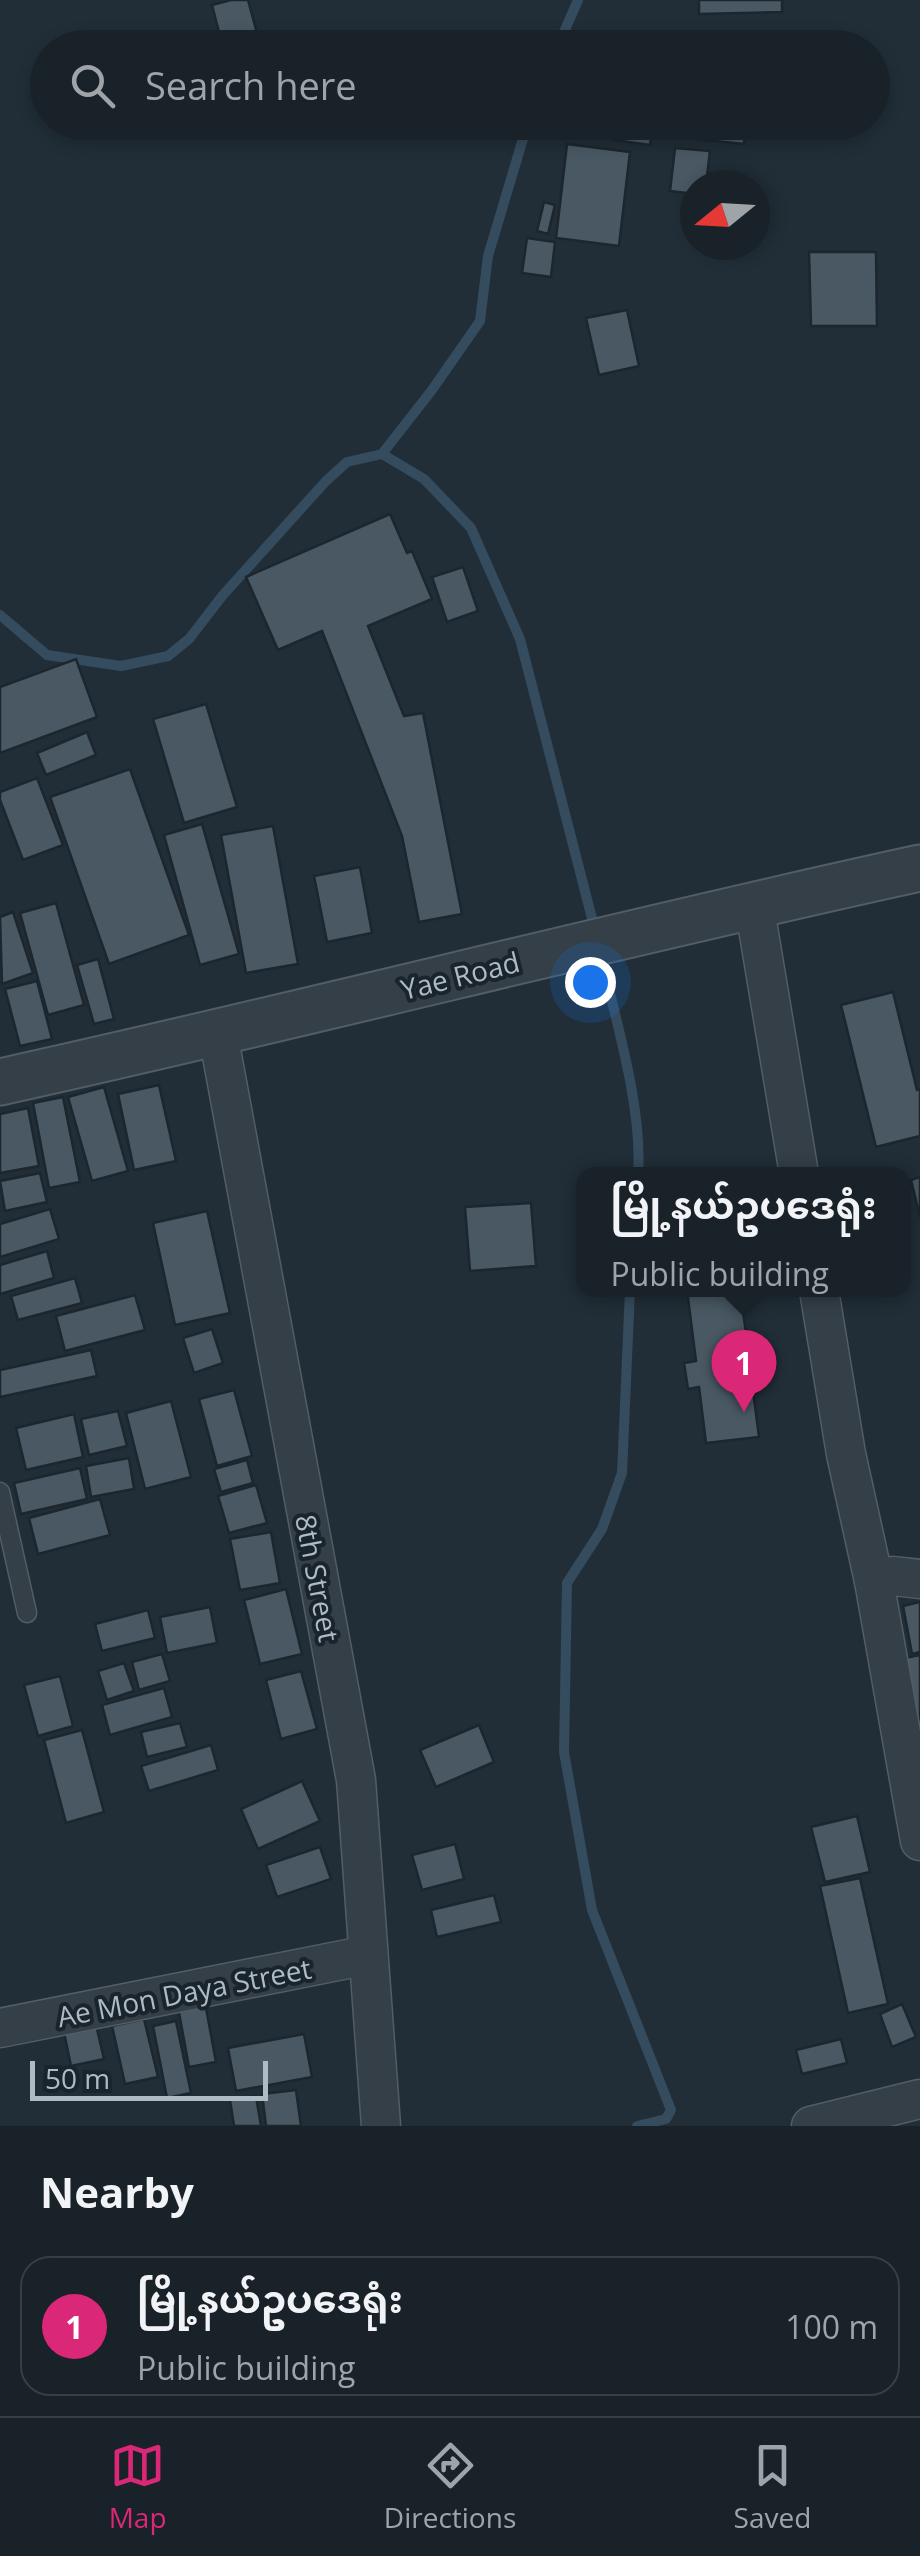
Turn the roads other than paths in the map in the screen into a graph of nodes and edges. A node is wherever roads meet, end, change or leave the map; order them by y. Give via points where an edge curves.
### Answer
1 (920, 868) edge
2 (754, 904) junction
3 (218, 1034) junction
4 (0, 1082) edge
5 (798, 1167) edge
6 (819, 1297) edge
7 (0, 1492) edge
8 (920, 1578) edge
9 (874, 1581) junction
10 (26, 1613) dead end
11 (920, 1841) edge
12 (368, 1955) junction
13 (0, 2028) edge
14 (920, 2099) edge
15 (381, 2126) edge
16 (811, 2126) edge

1 - 2 street, Yae Road
2 - 3 street, Yae Road
2 - 5 street
3 - 4 street, Yae Road
3 - 12 street, 8th Street via 356,1780
6 - 9 street
7 - 10 lane
8 - 9 street
9 - 11 street
12 - 13 street, Ae Mon Daya Street
12 - 15 street, 8th Street
14 - 16 street

